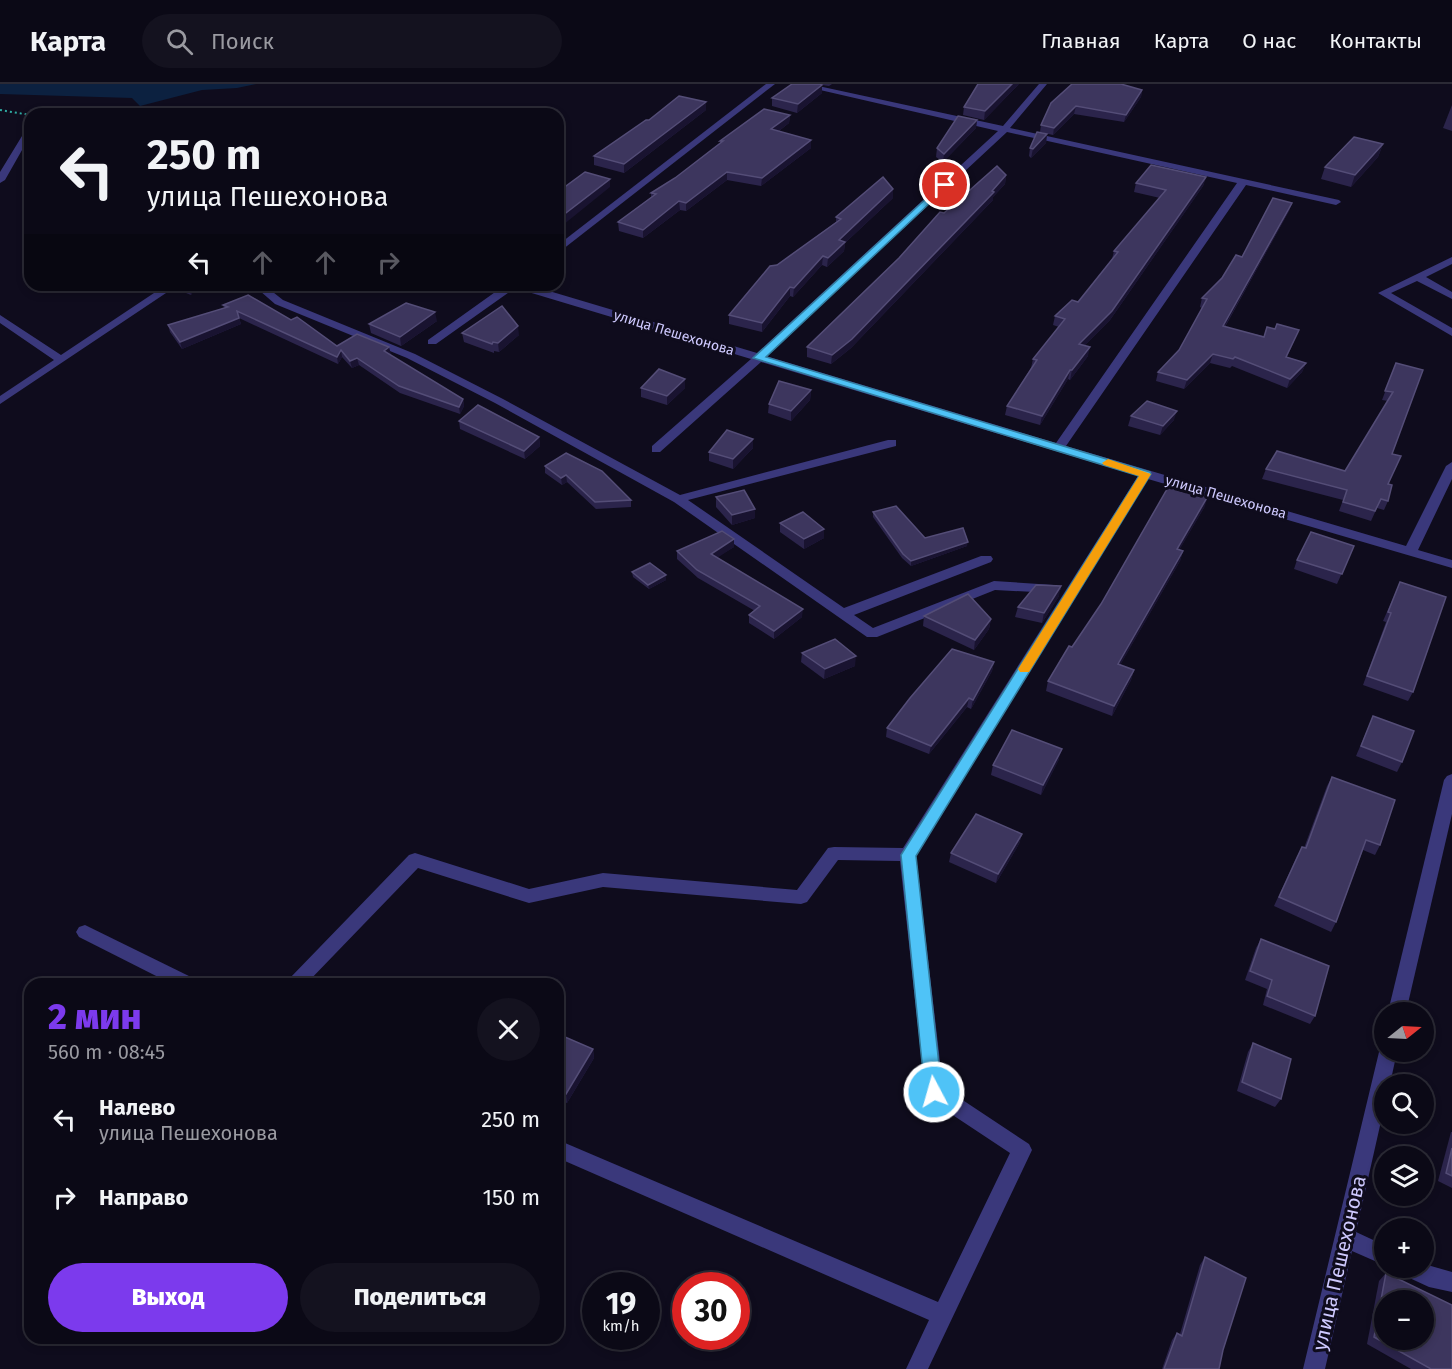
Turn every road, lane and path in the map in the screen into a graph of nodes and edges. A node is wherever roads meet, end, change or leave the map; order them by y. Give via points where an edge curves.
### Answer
1 (771, 84) edge
2 (798, 84) edge
3 (1043, 84) edge
4 (0, 110) edge
5 (24, 114) edge
6 (1004, 130) junction
7 (24, 146) edge
8 (0, 180) edge
9 (1243, 182) junction
10 (1336, 202) dead end
11 (564, 245) edge
12 (1451, 262) edge
13 (1417, 276) junction
14 (164, 291) edge
15 (265, 291) edge
16 (504, 291) edge
17 (538, 291) edge
18 (1452, 296) edge
19 (0, 318) edge
20 (1452, 333) edge
21 (432, 342) dead end
22 (758, 358) junction
23 (60, 359) junction
24 (0, 401) edge
25 (892, 443) dead end
26 (1059, 448) junction
27 (656, 449) dead end
28 (1452, 466) edge
29 (1146, 474) junction
30 (678, 499) junction
31 (1411, 550) junction
32 (986, 559) dead end
33 (1452, 564) edge
34 (1074, 590) junction
35 (842, 614) junction
36 (1452, 780) edge
37 (908, 855) junction
38 (85, 932) dead end
39 (177, 978) edge
40 (301, 978) edge
41 (1399, 1002) edge
42 (1386, 1062) edge
43 (564, 1152) edge
44 (1345, 1236) junction
45 (1374, 1250) edge
46 (1434, 1278) edge
47 (1452, 1282) edge
48 (942, 1315) junction
49 (917, 1369) edge
50 (1314, 1369) edge

1 - 11 street
2 - 6 street
3 - 6 street
4 - 5 path
6 - 9 street
6 - 22 street
7 - 8 street
9 - 10 street
9 - 26 street
12 - 13 street
13 - 18 street
13 - 20 street via 1383,293
14 - 23 street
15 - 30 street via 279,302 420,361
16 - 21 street
17 - 22 street, улица Пешехонова
19 - 23 street
22 - 26 street, улица Пешехонова
22 - 27 street
23 - 24 street
25 - 30 street
26 - 29 street, улица Пешехонова
28 - 31 street
29 - 31 street, улица Пешехонова
29 - 34 street
30 - 35 street
31 - 33 street, улица Пешехонова
32 - 35 street
34 - 35 street via 994,585 872,634
34 - 37 street
36 - 41 street
37 - 40 street via 834,853 801,897 603,880 529,896 415,860
37 - 48 street via 934,1092 1022,1150
38 - 39 street
42 - 44 street, улица Пешехонова
43 - 48 street
44 - 45 street
44 - 50 street, улица Пешехонова
46 - 47 street
48 - 49 street

